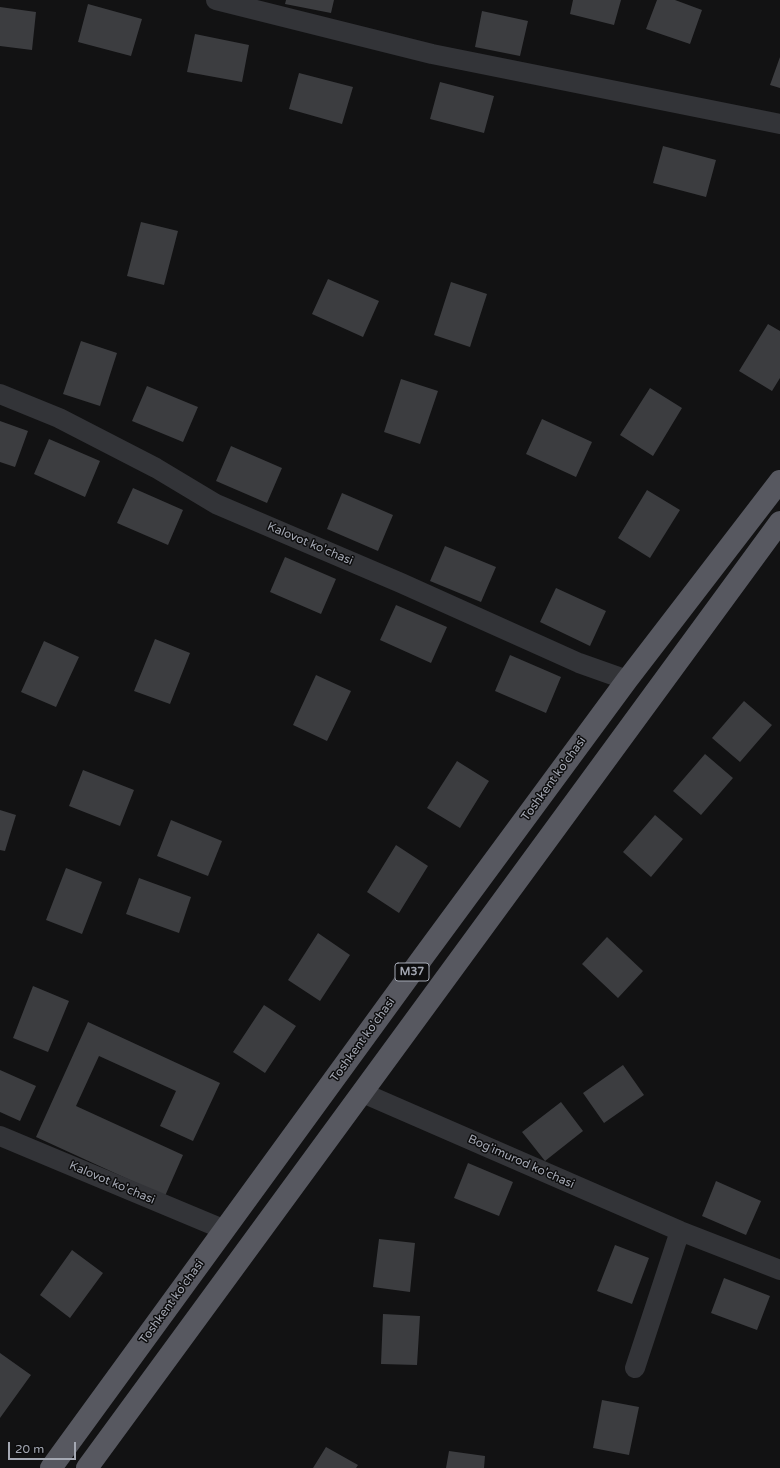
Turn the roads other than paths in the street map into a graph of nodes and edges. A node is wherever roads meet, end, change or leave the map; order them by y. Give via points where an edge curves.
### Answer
1 (216, 0) edge
2 (780, 124) edge
3 (0, 394) edge
4 (780, 481) edge
5 (780, 522) edge
6 (627, 680) junction
7 (363, 1093) junction
8 (0, 1136) edge
9 (225, 1230) junction
10 (680, 1231) junction
11 (780, 1270) edge
12 (635, 1368) dead end
13 (51, 1468) edge
14 (87, 1468) edge

1 - 2 street via 432,54
3 - 6 street, Kalovot ko'chasi via 59,418 156,468 216,504 579,663
4 - 6 highway, Toshkent ko'chasi / M37
5 - 7 highway, M37
6 - 9 highway, Toshkent ko'chasi / M37
7 - 10 street, Bog'imurod ko'chasi
7 - 14 highway, M37
8 - 9 street, Kalovot ko'chasi
9 - 13 highway, Toshkent ko'chasi / M37
10 - 11 street, Bog'imurod ko'chasi
10 - 12 street

